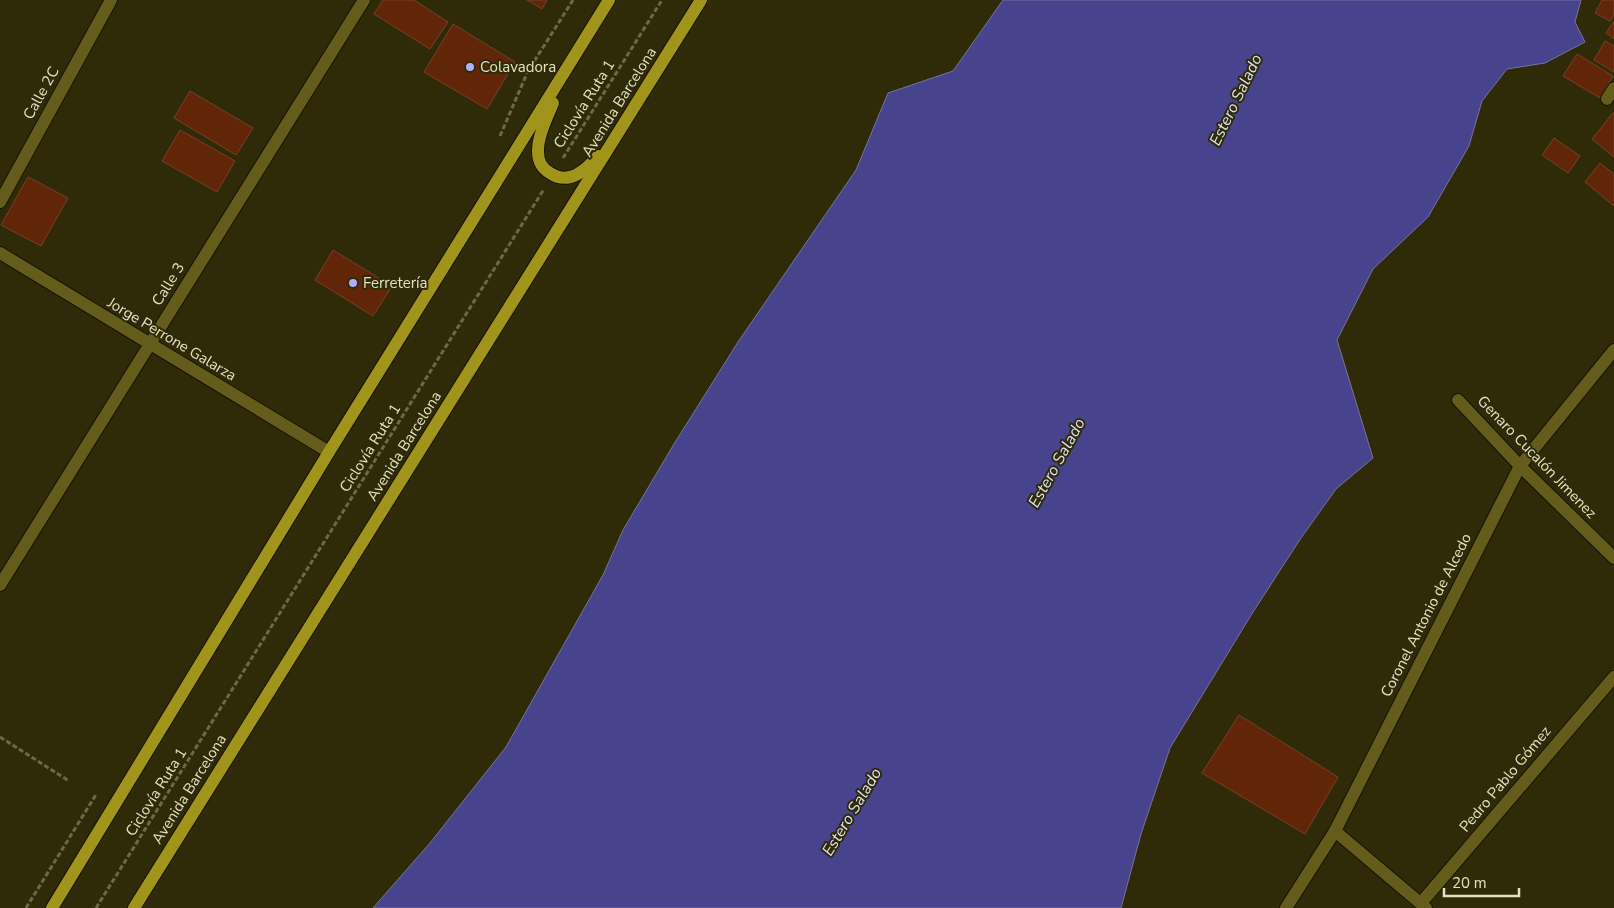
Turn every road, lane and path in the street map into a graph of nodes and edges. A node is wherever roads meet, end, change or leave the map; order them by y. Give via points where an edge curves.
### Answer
1 (111, 0) edge
2 (364, 0) edge
3 (609, 0) edge
4 (662, 0) edge
5 (701, 0) edge
6 (563, 78) junction
7 (1614, 88) edge
8 (1607, 99) dead end
9 (624, 124) junction
10 (553, 175) junction
11 (0, 202) edge
12 (0, 253) edge
13 (149, 345) junction
14 (1614, 350) edge
15 (1458, 400) dead end
16 (329, 452) junction
17 (1520, 466) junction
18 (1614, 558) edge
19 (0, 585) edge
20 (1614, 677) edge
21 (0, 737) edge
22 (69, 781) dead end
23 (1335, 831) junction
24 (1424, 906) edge
25 (52, 908) edge
26 (96, 908) edge
27 (134, 908) edge
28 (1286, 908) edge

1 - 11 street, Calle 2C
2 - 13 street, Calle 3
3 - 6 main road
4 - 10 path, Ciclovía Ruta 1
5 - 9 main road, Avenida Barcelona
6 - 10 main road via 538,148 540,165
6 - 16 main road
7 - 8 street
9 - 10 main road via 583,171 570,178
9 - 27 main road, Avenida Barcelona
10 - 26 path, Ciclovía Ruta 1
12 - 13 street, Jorge Perrone Galarza
13 - 16 street, Jorge Perrone Galarza
13 - 19 street, Calle 3
14 - 17 street, Coronel Antonio de Alcedo
15 - 17 street, Genaro Cucalón Jimenez
16 - 25 main road
17 - 18 street, Genaro Cucalón Jimenez
17 - 23 street, Coronel Antonio de Alcedo
20 - 24 street, Pedro Pablo Gómez
21 - 22 path
23 - 24 street
23 - 28 street, Coronel Antonio de Alcedo

